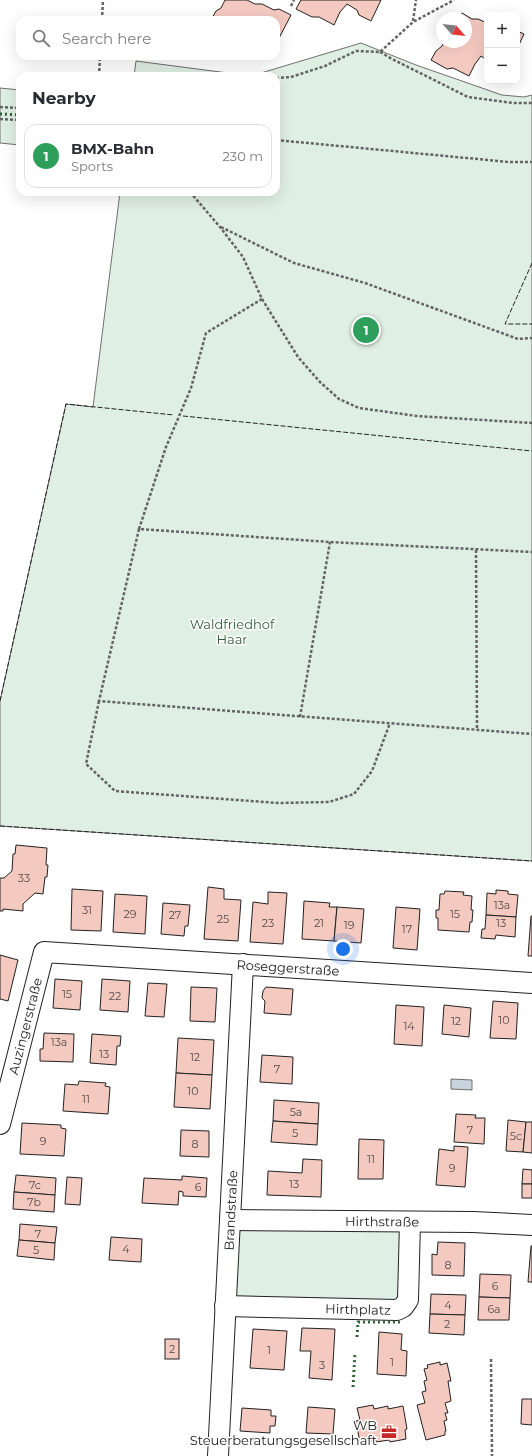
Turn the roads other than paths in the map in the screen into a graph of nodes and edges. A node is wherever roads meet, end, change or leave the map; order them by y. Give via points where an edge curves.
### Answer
1 (44, 952) joint
2 (244, 964) junction
3 (532, 983) edge
4 (0, 1124) edge
5 (231, 1220) junction
6 (410, 1222) junction
7 (532, 1225) edge
8 (225, 1306) junction
9 (218, 1456) edge

1 - 2 street, Roseggerstraße
1 - 4 street, Auzingerstraße
2 - 3 street, Roseggerstraße
2 - 5 street, Brandstraße
5 - 6 street, Hirthstraße
5 - 8 street, Brandstraße
6 - 7 street, Hirthstraße
6 - 8 street, Hirthplatz via 408,1300 397,1310
8 - 9 street, Brandstraße

